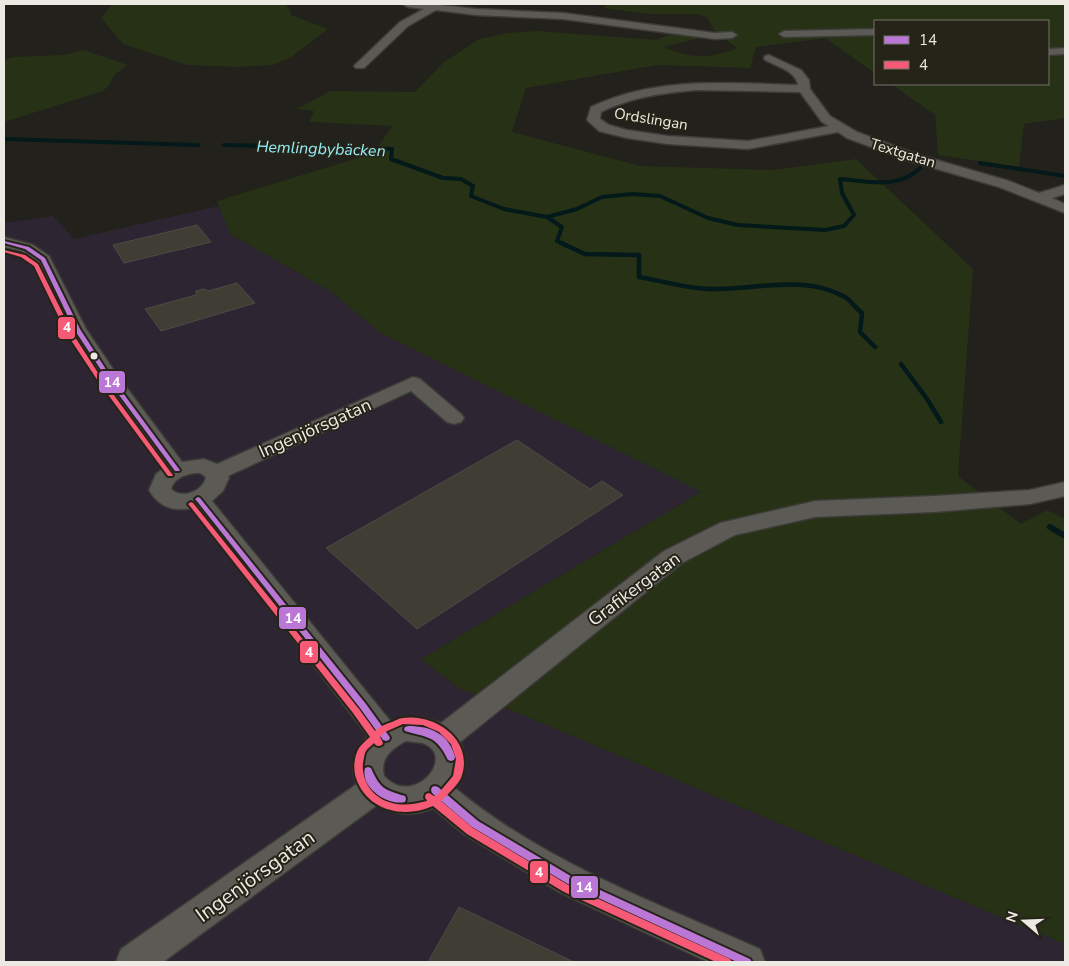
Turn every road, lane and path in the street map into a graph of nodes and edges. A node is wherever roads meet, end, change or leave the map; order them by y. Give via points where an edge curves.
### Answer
1 (408, 4) edge
2 (433, 8) junction
3 (874, 32) edge
4 (784, 34) dead end
5 (732, 35) dead end
6 (1065, 51) edge
7 (1049, 52) edge
8 (769, 58) dead end
9 (360, 66) dead end
10 (804, 90) junction
11 (839, 128) junction
12 (1065, 189) edge
13 (1038, 198) junction
14 (1065, 209) edge
15 (4, 242) edge
16 (454, 418) dead end
17 (177, 470) junction
18 (216, 473) junction
19 (1065, 489) edge
20 (198, 499) junction
21 (386, 738) junction
22 (442, 739) junction
23 (375, 789) junction
24 (435, 790) junction
25 (134, 962) edge
26 (748, 962) edge

1 - 2 street
2 - 5 street via 563,16 715,36
2 - 9 street via 404,24
3 - 4 street
6 - 7 street
8 - 10 street, Textgatan via 797,72 803,80
10 - 11 street, Textgatan via 826,119
10 - 11 street, Ordslingan via 669,89 607,102 595,110 593,120 604,128 627,134 748,146
11 - 13 street, Textgatan via 875,146 1004,184
12 - 13 street
13 - 14 street, Textgatan
15 - 17 street via 27,248 43,260 77,329
16 - 18 street, Ingenjörsgatan via 413,384
17 - 18 street via 204,466
17 - 20 street via 164,479 162,495 181,502
18 - 20 street via 218,478 213,489
19 - 22 street, Grafikergatan via 1030,497 814,509 728,529 673,557
20 - 21 street
21 - 22 street via 404,730 418,729 432,732
21 - 23 street via 371,753 368,766 369,778
22 - 24 street via 452,762 449,774
23 - 24 street via 400,801 415,800
23 - 25 street, Ingenjörsgatan
24 - 26 street via 475,824 571,881

